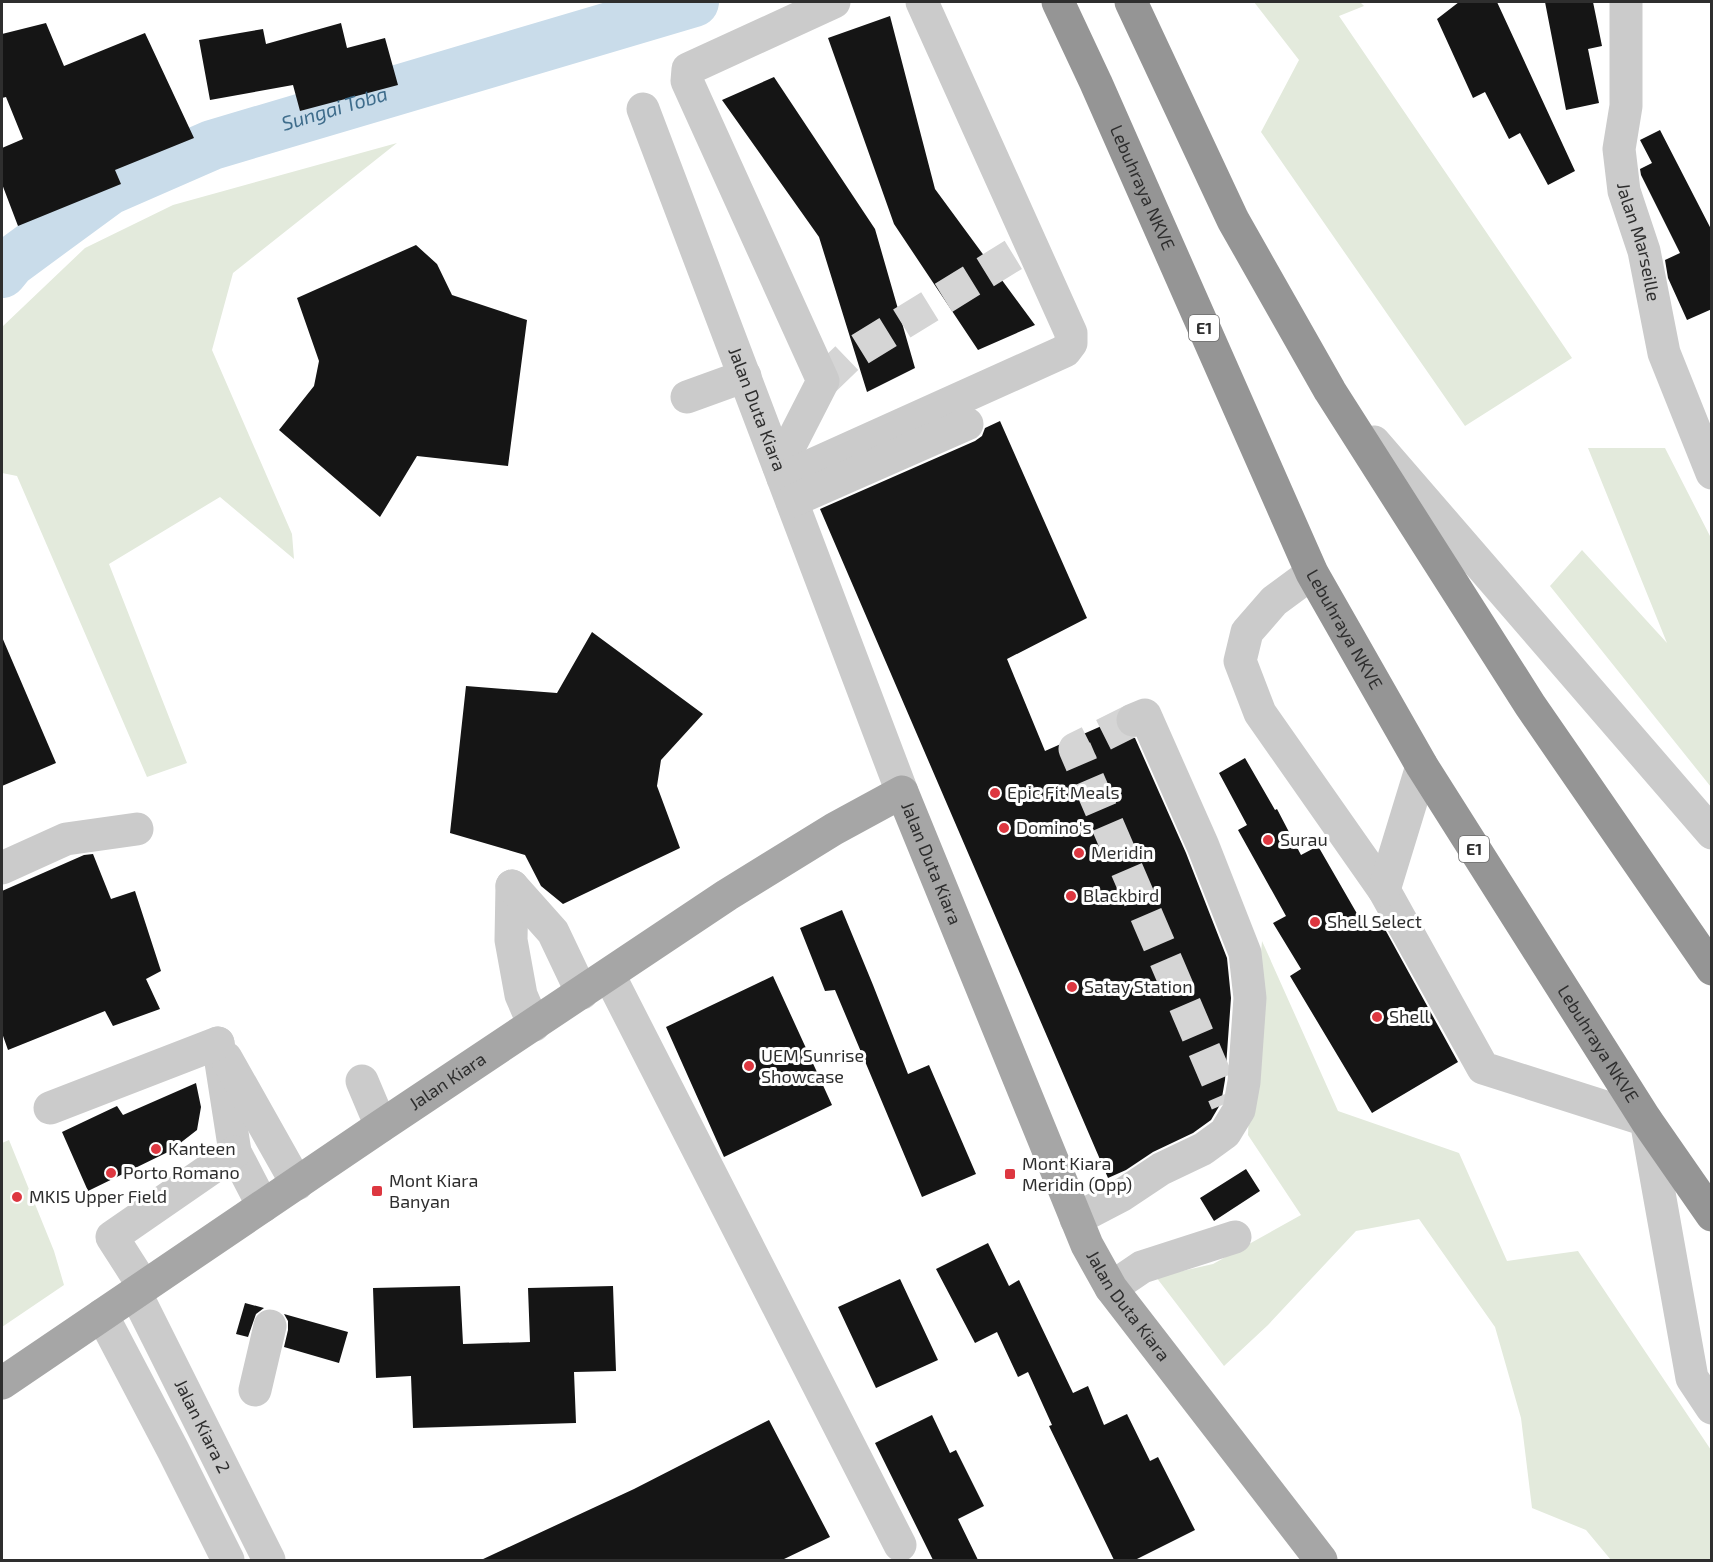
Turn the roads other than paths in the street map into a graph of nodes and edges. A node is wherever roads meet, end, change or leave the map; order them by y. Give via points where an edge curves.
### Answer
1 (834, 2) edge
2 (922, 2) edge
3 (1058, 2) edge
4 (1131, 2) edge
5 (1626, 2) edge
6 (643, 109) dead end
7 (745, 376) junction
8 (1330, 391) junction
9 (687, 397) dead end
10 (967, 424) dead end
11 (1712, 473) edge
12 (785, 482) junction
13 (1312, 573) junction
14 (1133, 720) dead end
15 (1422, 766) junction
16 (902, 792) junction
17 (137, 829) dead end
18 (1712, 833) edge
19 (2, 868) edge
20 (1384, 890) junction
21 (1712, 969) edge
22 (609, 975) junction
23 (582, 993) junction
24 (534, 1025) junction
25 (218, 1043) junction
26 (362, 1081) dead end
27 (50, 1108) dead end
28 (1646, 1119) junction
29 (381, 1126) junction
30 (235, 1152) junction
31 (297, 1184) junction
32 (263, 1206) junction
33 (1072, 1209) junction
34 (1712, 1215) edge
35 (1235, 1237) dead end
36 (1111, 1288) junction
37 (140, 1290) junction
38 (102, 1315) junction
39 (270, 1326) dead end
40 (2, 1383) edge
41 (255, 1390) dead end
42 (1712, 1408) edge
43 (206, 1434) junction
44 (173, 1450) junction
45 (900, 1545) dead end
46 (228, 1560) edge
47 (269, 1560) edge
48 (1321, 1560) edge

1 - 12 street via 688,69 687,81 822,381
2 - 12 street via 1071,333 1071,343 1065,351
3 - 13 highway, Lebuhraya NKVE / E1
4 - 8 highway via 1233,220
5 - 11 street, Jalan Marseille via 1626,106 1619,149 1624,191 1644,251 1664,353
6 - 7 street, Jalan Duta Kiara
7 - 9 street
7 - 12 street, Jalan Duta Kiara
8 - 18 street
8 - 21 highway via 1530,705
10 - 12 street
12 - 16 street, Jalan Duta Kiara
13 - 15 highway, Lebuhraya NKVE / E1
13 - 20 street via 1274,601 1247,632 1240,661 1260,713
14 - 33 street via 1145,715 1245,953 1249,1032 1226,1133 1203,1149 1161,1168 1114,1181
15 - 20 street
15 - 28 highway, Lebuhraya NKVE / E1
16 - 22 main road, Jalan Kiara via 791,855
16 - 33 main road, Jalan Duta Kiara
17 - 19 street via 66,839
20 - 28 street via 1483,1068
22 - 23 main road, Jalan Kiara
22 - 45 street
23 - 24 main road, Jalan Kiara
23 - 24 street via 553,932 512,886 511,940 521,995
24 - 29 main road, Jalan Kiara
25 - 27 street
25 - 30 street
25 - 31 street
26 - 29 street
28 - 34 highway, Lebuhraya NKVE / E1
28 - 42 street via 1692,1378
29 - 31 main road, Jalan Kiara
30 - 32 street
30 - 37 street, Jalan Kiara 2 via 112,1237
31 - 32 main road, Jalan Kiara
32 - 37 main road, Jalan Kiara
33 - 36 main road, Jalan Duta Kiara
35 - 36 street via 1142,1267
36 - 48 main road, Jalan Duta Kiara
37 - 38 main road, Jalan Kiara
37 - 43 street, Jalan Kiara 2
38 - 40 main road, Jalan Kiara
38 - 44 street, Jalan Kiara 2
39 - 41 street
43 - 44 street
43 - 47 street, Jalan Kiara 2
44 - 46 street, Jalan Kiara 2

